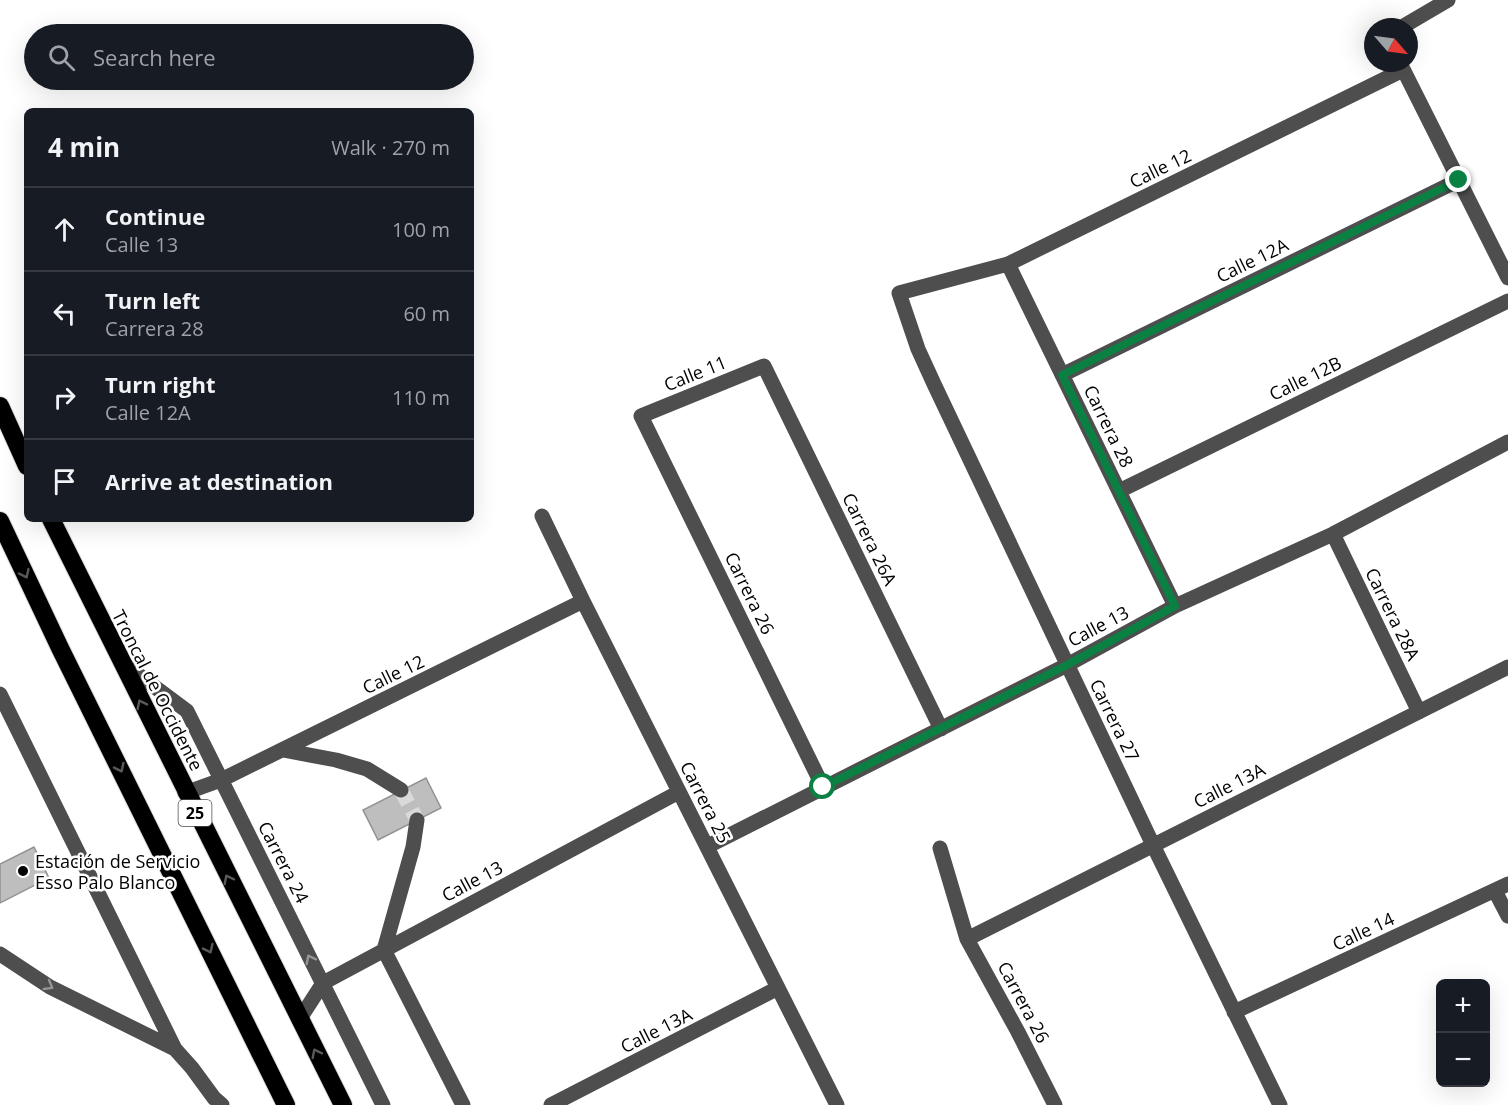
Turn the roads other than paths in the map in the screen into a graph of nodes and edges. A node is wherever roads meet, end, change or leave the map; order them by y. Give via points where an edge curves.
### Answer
1 (1448, 0) edge
2 (1417, 18) edge
3 (1392, 72) edge
4 (1405, 72) edge
5 (1459, 180) junction
6 (1008, 264) junction
7 (1508, 278) edge
8 (1508, 300) edge
9 (918, 349) joint
10 (764, 366) joint
11 (1062, 375) junction
12 (0, 406) edge
13 (641, 416) joint
14 (1508, 442) edge
15 (24, 459) edge
16 (1119, 491) junction
17 (542, 516) dead end
18 (0, 521) edge
19 (52, 522) edge
20 (1333, 534) junction
21 (583, 601) junction
22 (1175, 606) junction
23 (120, 661) junction
24 (1067, 665) junction
25 (1508, 667) edge
26 (0, 694) edge
27 (1419, 712) junction
28 (940, 729) junction
29 (283, 750) junction
30 (221, 780) junction
31 (823, 787) junction
32 (401, 790) tunnel mouth
33 (679, 792) junction
34 (185, 793) junction
35 (417, 820) tunnel mouth
36 (1153, 845) junction
37 (708, 846) junction
38 (940, 848) dead end
39 (1502, 888) edge
40 (1508, 916) edge
41 (967, 939) junction
42 (384, 950) junction
43 (0, 954) edge
44 (322, 983) junction
45 (778, 988) junction
46 (1234, 1012) junction
47 (299, 1020) junction
48 (175, 1049) junction
49 (222, 1105) edge
50 (286, 1105) edge
51 (343, 1105) edge
52 (383, 1105) edge
53 (464, 1105) edge
54 (551, 1105) edge
55 (837, 1105) edge
56 (1054, 1105) edge
57 (1280, 1105) edge

1 - 2 street
3 - 6 street, Calle 12
4 - 5 street
5 - 7 street
5 - 11 street, Calle 12A
6 - 9 street, Calle 12 via 899,293
6 - 11 street, Carrera 28
8 - 16 street, Calle 12B
9 - 24 street, Carrera 27
10 - 13 street, Calle 11
10 - 28 street, Carrera 26A
11 - 16 street, Carrera 28
12 - 15 highway
13 - 31 street, Carrera 26
14 - 20 street, Calle 13
16 - 22 street, Carrera 28
17 - 21 street, Carrera 25
18 -> 50 highway
19 - 23 highway, Troncal de Occidente / 25
20 - 22 street, Calle 13
20 - 27 street, Carrera 28A
21 - 29 street, Calle 12
21 - 33 street, Carrera 25
22 - 24 street, Calle 13
23 - 30 street, Carrera 24 via 187,711
34 -> 23 highway, Troncal de Occidente / 25
24 - 28 street, Calle 13
24 - 36 street, Carrera 27
25 - 27 street, Calle 13A
26 - 48 street
27 - 36 street, Calle 13A
28 - 31 street, Calle 13
29 - 30 street, Calle 12
29 - 32 street via 367,769
30 - 34 street, Calle 12
44 -> 30 street, Carrera 24
31 - 37 street, Calle 13
33 - 37 street, Carrera 25
33 - 42 street, Calle 13
47 -> 34 highway, Troncal de Occidente / 25
35 - 42 street
36 - 41 street, Calle 13A
36 - 46 street, Carrera 27
37 - 45 street, Carrera 25
38 - 41 street, Carrera 26
39 - 40 street
39 - 46 street, Calle 14
41 - 56 street, Carrera 26
42 - 44 street, Calle 13
42 - 53 street
43 -> 48 street via 50,987
44 - 47 street
44 - 52 street, Carrera 24
45 - 54 street, Calle 13A
45 - 55 street, Carrera 25
46 - 57 street, Carrera 27
51 -> 47 highway, Troncal de Occidente / 25
48 - 49 street

